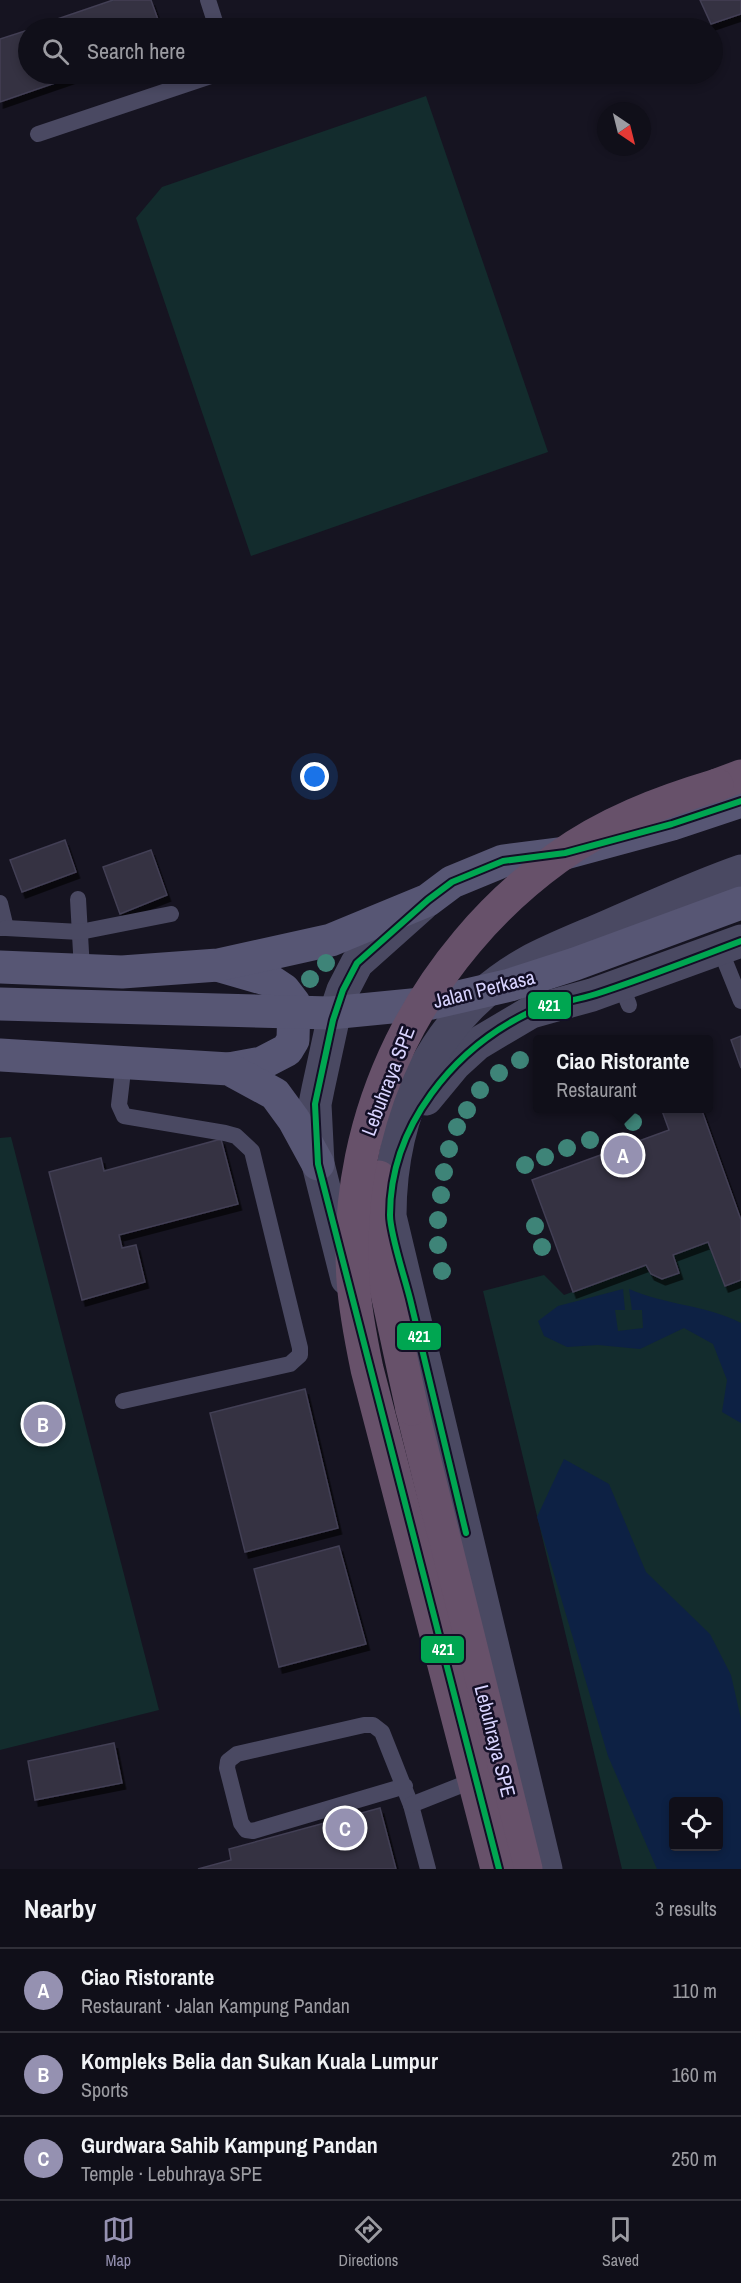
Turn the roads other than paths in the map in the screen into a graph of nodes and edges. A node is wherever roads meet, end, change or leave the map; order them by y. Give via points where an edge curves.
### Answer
1 (208, 0) edge
2 (214, 18) edge
3 (187, 84) edge
4 (38, 134) dead end
5 (736, 787) edge
6 (741, 871) edge
7 (78, 898) dead end
8 (428, 900) junction
9 (0, 903) edge
10 (741, 903) edge
11 (171, 914) dead end
12 (3, 928) edge
13 (80, 932) junction
14 (730, 945) edge
15 (218, 965) junction
16 (0, 967) edge
17 (82, 970) junction
18 (741, 1001) edge
19 (0, 1004) edge
20 (0, 1055) edge
21 (124, 1062) junction
22 (229, 1069) junction
23 (318, 1164) junction
24 (390, 1216) junction
25 (123, 1401) dead end
26 (474, 1780) junction
27 (405, 1786) junction
28 (411, 1805) junction
29 (428, 1869) edge
30 (498, 1869) edge
31 (526, 1869) edge
32 (546, 1869) edge

1 - 2 lane
3 - 4 lane
5 - 8 main road via 672,824 565,853 503,861 452,882
5 - 30 highway, Lebuhraya SPE, bridge via 634,814 558,857 492,913 436,981 413,1017 393,1058 364,1144 352,1234 358,1325
5 - 31 highway, Lebuhraya SPE, bridge via 580,866 516,913 487,941 450,988 419,1040 403,1077 383,1147 376,1213 377,1247 412,1409
6 - 24 street via 549,951 482,996 441,1042 411,1096 393,1155
7 - 13 lane
8 - 15 main road via 331,940
8 - 23 street via 357,963 344,990 333,1020 315,1104
9 - 12 lane
10 - 19 main road, Jalan Perkasa, bridge via 575,964 510,985 432,1003 330,1013
11 - 13 lane
12 - 13 lane
13 - 17 lane
14 - 18 lane
14 - 24 street via 625,995 531,1012 503,1027 454,1064 429,1095 405,1137 396,1166
15 - 17 main road via 122,972
15 - 22 main road via 269,980 294,1003 293,1040 287,1050 262,1063
16 - 17 main road
20 - 21 main road
21 - 22 main road
21 - 25 lane via 119,1105 124,1116 236,1136 252,1151 300,1355 290,1364
22 - 23 main road via 275,1094
23 - 26 street
24 - 32 street
26 - 28 lane
26 - 30 street
27 - 27 lane via 253,1831 246,1830 241,1823 227,1768 228,1761 237,1754 373,1725 382,1732
27 - 28 lane
28 - 29 lane

